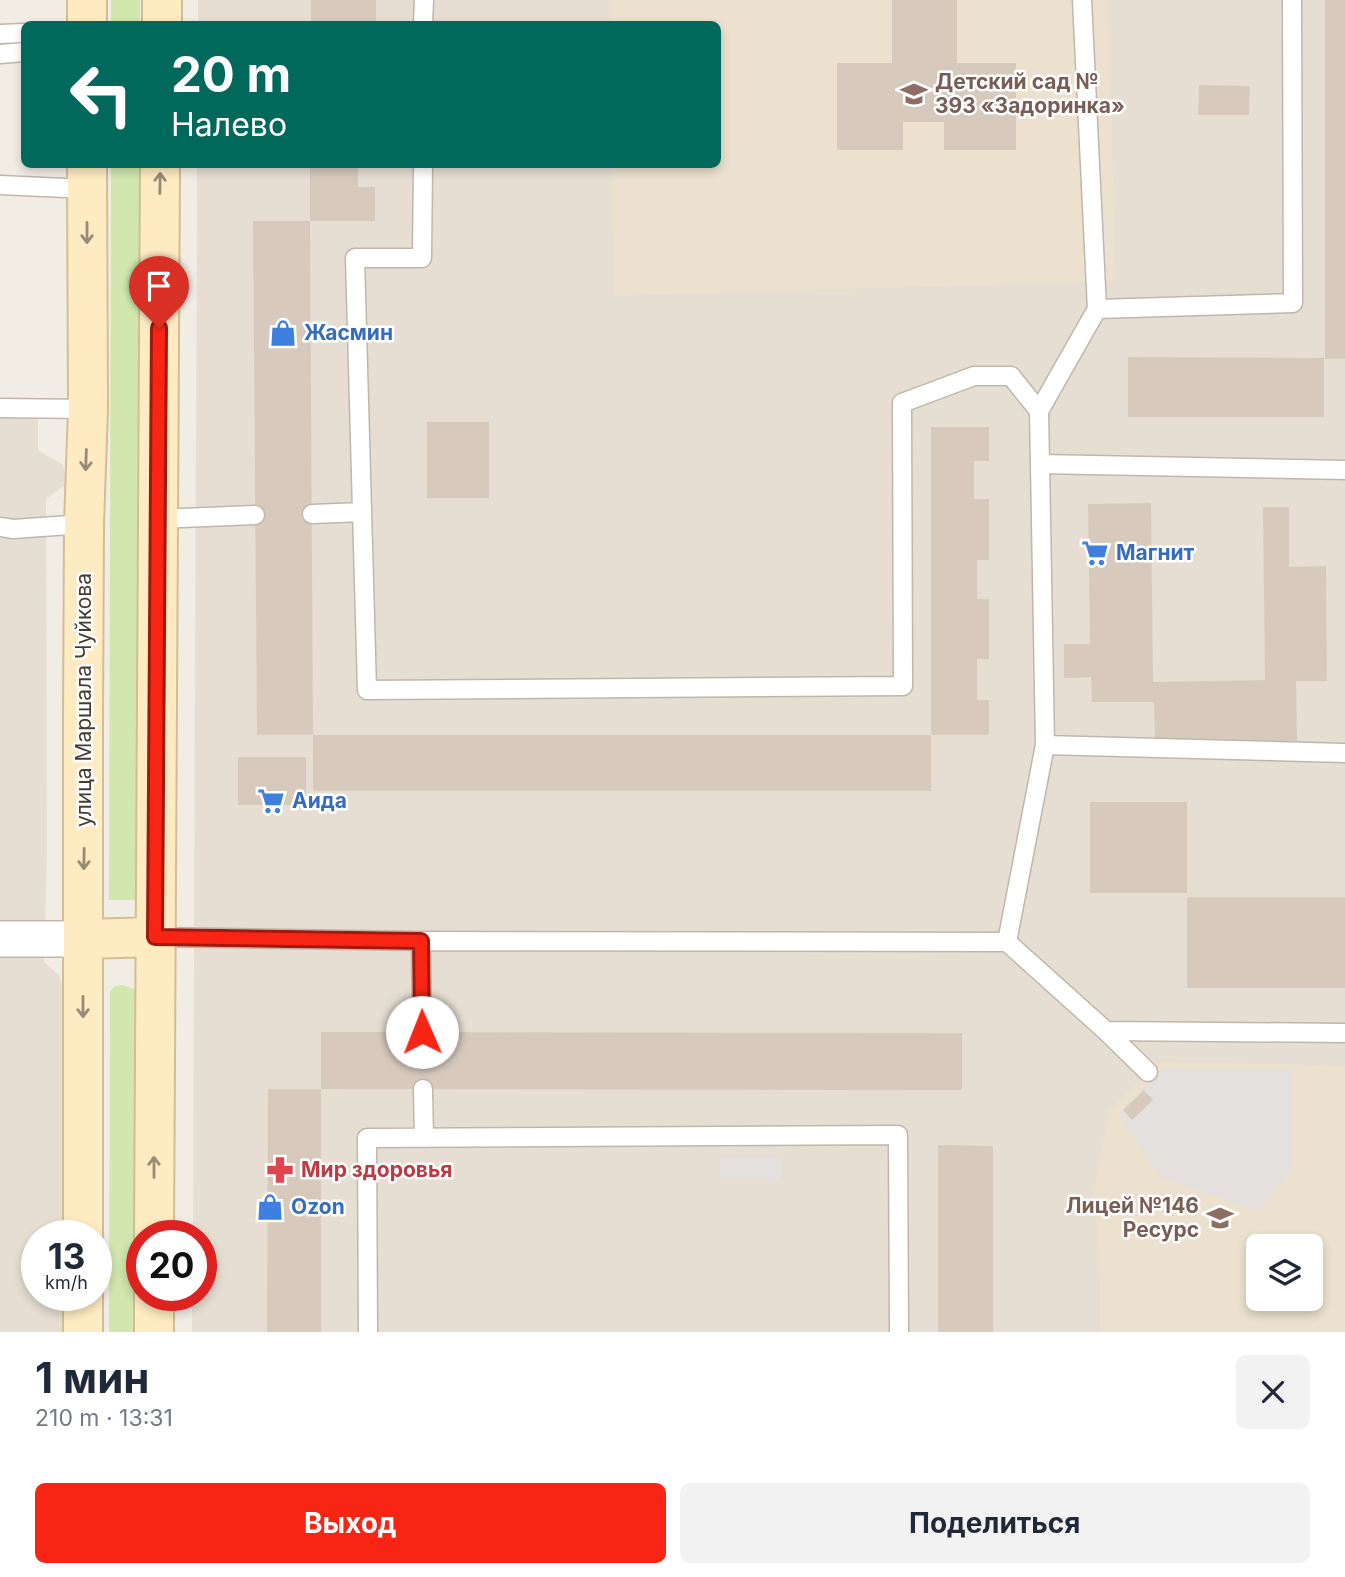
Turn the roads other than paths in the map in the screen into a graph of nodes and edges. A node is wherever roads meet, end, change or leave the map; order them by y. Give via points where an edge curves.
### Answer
1 (87, 0) edge
2 (162, 0) edge
3 (424, 0) edge
4 (1082, 0) edge
5 (1292, 0) edge
6 (87, 21) edge
7 (162, 21) edge
8 (424, 21) edge
9 (21, 33) edge
10 (0, 34) edge
11 (21, 52) edge
12 (0, 54) edge
13 (160, 168) edge
14 (423, 168) edge
15 (87, 177) edge
16 (0, 186) edge
17 (1097, 309) junction
18 (0, 408) edge
19 (88, 408) junction
20 (1039, 411) junction
21 (1040, 464) junction
22 (1345, 470) edge
23 (362, 512) junction
24 (312, 514) dead end
25 (255, 515) dead end
26 (157, 519) junction
27 (84, 524) junction
28 (0, 527) edge
29 (1045, 745) junction
30 (1345, 753) edge
31 (155, 937) junction
32 (0, 939) edge
33 (83, 939) junction
34 (421, 941) junction
35 (1007, 942) junction
36 (1106, 1031) junction
37 (422, 1032) dead end
38 (1345, 1033) edge
39 (1148, 1072) dead end
40 (423, 1089) dead end
41 (424, 1138) junction
42 (83, 1220) edge
43 (154, 1220) edge
44 (83, 1311) edge
45 (154, 1311) edge
46 (83, 1332) edge
47 (154, 1332) edge
48 (368, 1332) edge
49 (899, 1332) edge

1 - 6 main road
2 - 7 main road
3 - 8 lane
4 - 17 lane
5 - 17 lane via 1293,303
9 - 10 lane
11 - 12 lane
26 -> 13 main road
14 - 23 lane via 422,258 355,258
15 - 16 lane
15 -> 19 main road, улица Маршала Чуйкова
17 - 20 lane
18 - 19 lane
19 -> 27 main road, улица Маршала Чуйкова
20 - 21 lane
20 - 23 lane via 1010,376 974,376 902,402 903,686 367,690
21 - 22 lane
21 - 29 lane
23 - 24 lane
25 - 26 lane
26 - 31 main road
27 - 28 lane
27 -> 33 main road, улица Маршала Чуйкова
29 - 30 lane
29 - 35 lane
31 - 33 main road
31 - 34 lane
43 -> 31 main road
32 - 33 street
33 -> 42 main road, улица Маршала Чуйкова
34 - 35 lane
34 - 37 lane
35 - 36 lane
36 - 38 lane
36 - 39 lane
40 - 41 lane
41 - 48 lane via 367,1139
41 - 49 lane via 898,1135
44 - 46 main road
45 - 47 main road

